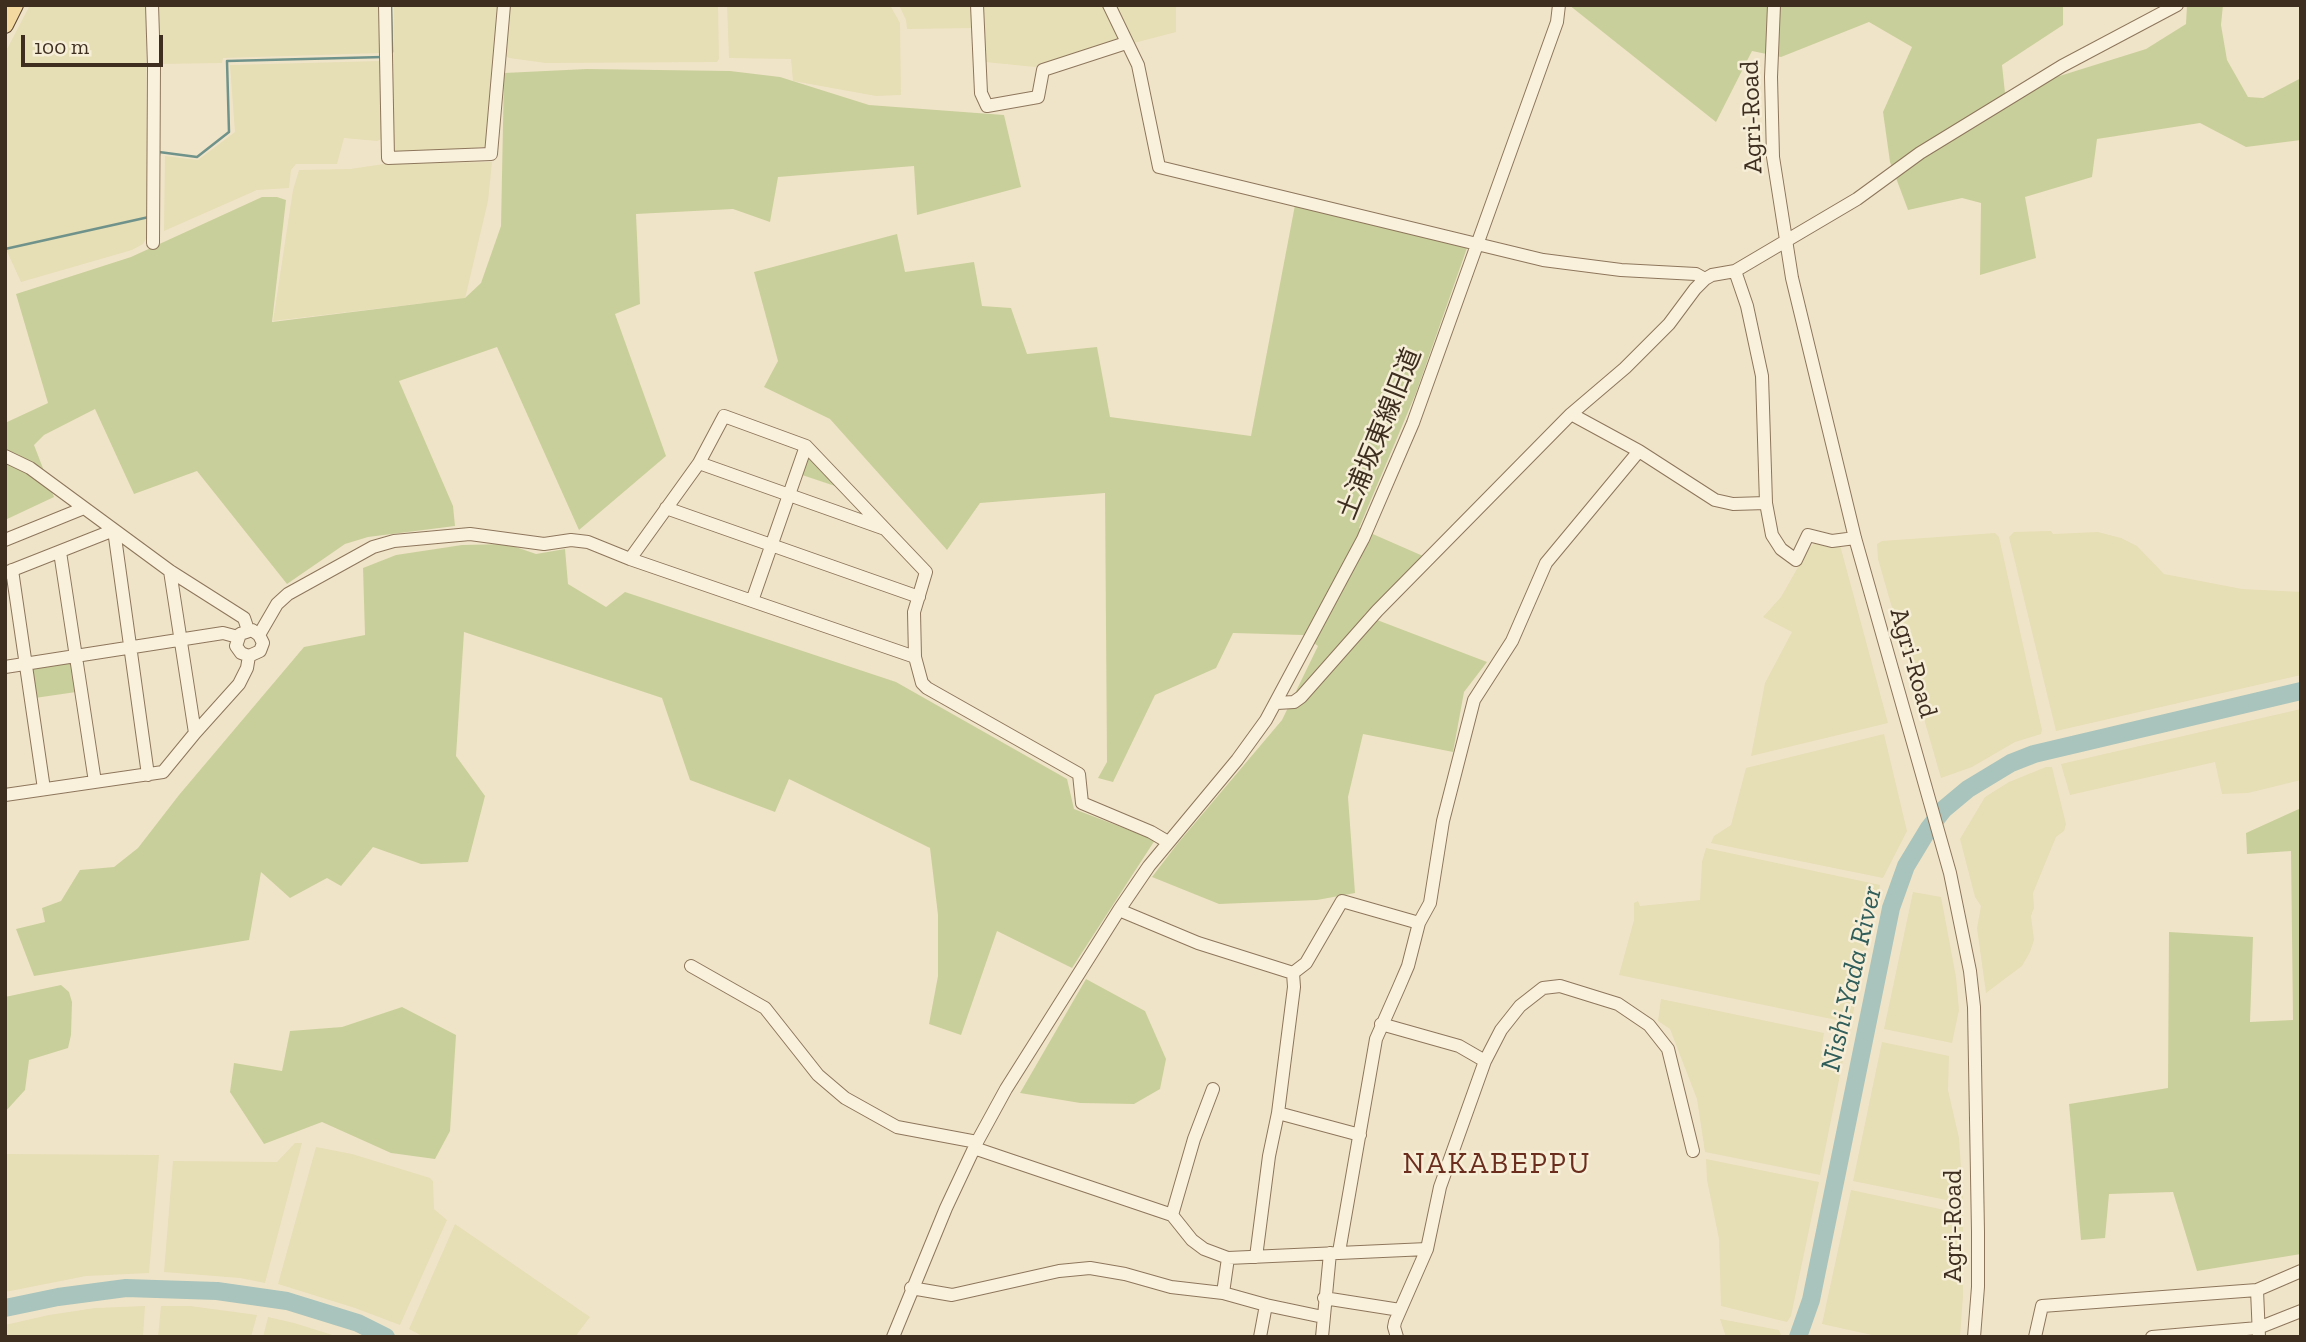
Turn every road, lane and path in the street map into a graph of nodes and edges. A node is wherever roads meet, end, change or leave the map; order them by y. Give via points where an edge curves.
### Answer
1 (15, 5) edge
2 (152, 5) edge
3 (385, 5) edge
4 (503, 5) edge
5 (977, 5) edge
6 (1109, 5) edge
7 (1559, 5) edge
8 (1774, 5) edge
9 (2177, 5) edge
10 (5, 25) edge
11 (1126, 43) junction
12 (1785, 241) junction
13 (153, 243) dead end
14 (1478, 243) junction
15 (1735, 271) junction
16 (1705, 279) junction
17 (1571, 415) junction
18 (806, 446) junction
19 (1639, 451) junction
20 (5, 456) edge
21 (699, 463) junction
22 (788, 496) junction
23 (1766, 503) junction
24 (84, 508) junction
25 (666, 508) junction
26 (114, 530) junction
27 (889, 531) junction
28 (1855, 538) junction
29 (5, 540) edge
30 (771, 546) junction
31 (60, 552) junction
32 (630, 559) junction
33 (170, 571) junction
34 (9, 572) edge
35 (919, 597) junction
36 (752, 601) junction
37 (248, 634) junction
38 (181, 639) junction
39 (130, 647) junction
40 (75, 656) junction
41 (249, 656) junction
42 (915, 657) junction
43 (26, 663) junction
44 (5, 667) edge
45 (1277, 703) junction
46 (195, 733) junction
47 (148, 775) junction
48 (95, 782) junction
49 (44, 789) junction
50 (5, 795) edge
51 (1168, 842) junction
52 (1119, 910) junction
53 (1419, 923) junction
54 (691, 966) dead end
55 (1293, 973) junction
56 (1381, 1024) junction
57 (1485, 1061) junction
58 (1213, 1090) dead end
59 (1278, 1113) junction
60 (1360, 1135) junction
61 (975, 1145) junction
62 (1693, 1151) dead end
63 (1172, 1215) junction
64 (1427, 1249) junction
65 (1335, 1253) junction
66 (1256, 1257) junction
67 (1228, 1258) junction
68 (2301, 1271) edge
69 (911, 1288) junction
70 (2256, 1290) junction
71 (1223, 1293) junction
72 (1324, 1298) junction
73 (1266, 1305) junction
74 (1400, 1310) junction
75 (2301, 1311) edge
76 (1323, 1317) junction
77 (2259, 1332) edge
78 (893, 1337) edge
79 (1261, 1337) edge
80 (1322, 1337) edge
81 (1397, 1337) edge
82 (1974, 1337) edge
83 (2035, 1337) edge
84 (2152, 1337) edge

1 - 10 main road
2 - 13 street
3 - 4 street via 388,158 491,154
5 - 11 street via 981,93 987,106 1038,97 1043,70
6 - 11 street
7 - 14 street, 土浦坂東線旧道 via 1557,22
8 - 12 street, Agri-Road via 1773,157
9 - 12 street via 2062,66
11 - 14 street via 1138,65 1159,167
12 - 15 street
12 - 28 street, Agri-Road
14 - 16 street via 1543,260 1696,274
14 - 45 street, 土浦坂東線旧道 via 1413,423 1363,539
15 - 16 street
15 - 23 street via 1762,376
16 - 17 street via 1669,324
17 - 19 street
17 - 45 street via 1377,611 1301,698
18 - 21 street via 724,416
18 - 22 street
18 - 27 street
19 - 23 street via 1715,500
19 - 53 street via 1546,564 1512,641 1474,700 1443,821 1430,903
20 - 24 street via 30,468
21 - 22 street
21 - 25 street
22 - 27 street
22 - 30 street
23 - 28 street via 1772,535 1796,560 1808,535 1832,541
24 - 26 street
24 - 29 street
25 - 30 street
25 - 32 street
26 - 31 street
26 - 33 street
26 - 39 street
27 - 35 street via 926,572
28 - 82 street, Agri-Road via 1966,941 1974,1007 1978,1287
30 - 35 street
30 - 36 street
31 - 34 street
31 - 40 street
32 - 36 street
32 - 37 street via 579,540 544,544 470,534 394,541 373,547 288,594
33 - 37 street via 244,618
33 - 38 street
34 - 43 street
35 - 42 street via 914,612
36 - 42 street
37 - 38 street
37 - 41 street via 238,650
37 - 41 street via 262,647
38 - 39 street
38 - 46 street
39 - 40 street
39 - 47 street
40 - 43 street
40 - 48 street
41 - 46 street via 239,684
42 - 51 street via 927,688 1079,774 1082,803
43 - 44 street
43 - 49 street
45 - 51 street, 土浦坂東線旧道 via 1237,760
46 - 47 street via 163,772
47 - 48 street
48 - 49 street
49 - 50 street
51 - 52 street, 土浦坂東線旧道
52 - 55 street via 1198,943
52 - 61 street, 土浦坂東線旧道
53 - 55 street via 1342,901 1306,963
53 - 56 street via 1408,967
54 - 61 street via 765,1008 818,1075 845,1098 897,1127
55 - 59 street
56 - 57 street via 1459,1046
56 - 60 street
57 - 62 street via 1520,1006 1543,988 1560,986 1618,1004 1649,1025 1668,1049
57 - 64 street via 1440,1187
58 - 63 street
59 - 60 street
59 - 66 street
60 - 65 street
61 - 63 street
61 - 69 street, 土浦坂東線旧道
63 - 67 street via 1192,1240
64 - 65 street
64 - 74 street
65 - 66 street
65 - 72 street
66 - 67 street
67 - 71 street
68 - 70 street
69 - 71 street via 952,1294 1090,1268 1171,1287
69 - 78 street, 土浦坂東線旧道
70 - 77 street
70 - 83 street via 2042,1306
71 - 73 street
72 - 74 street
72 - 76 street
73 - 76 street
73 - 79 street
74 - 81 street via 1394,1327
75 - 77 street
76 - 80 street
77 - 84 street

